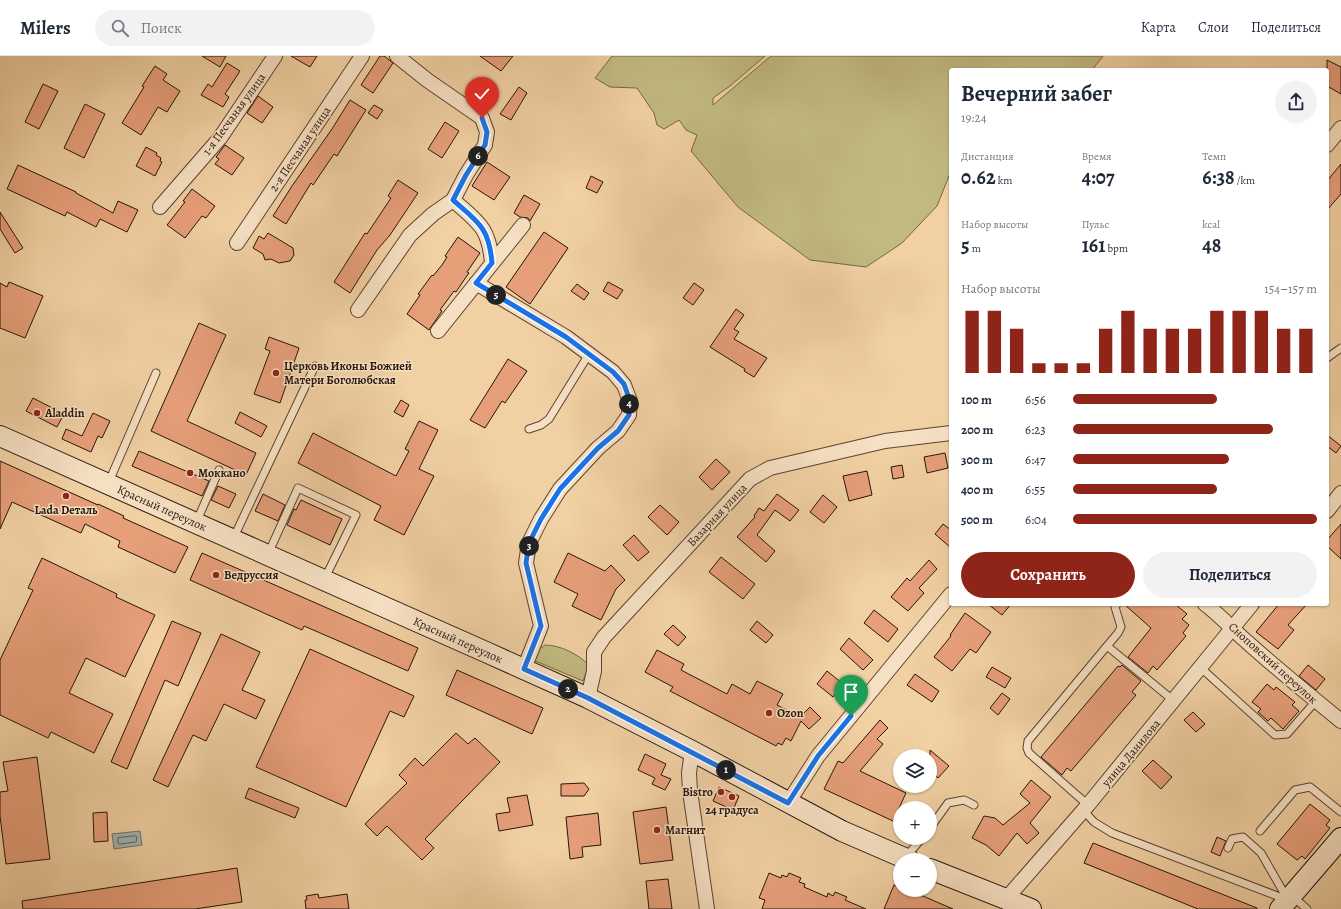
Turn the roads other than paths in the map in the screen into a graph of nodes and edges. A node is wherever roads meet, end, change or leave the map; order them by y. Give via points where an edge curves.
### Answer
1 (275, 56) edge
2 (362, 56) edge
3 (397, 56) edge
4 (1341, 128) edge
5 (1329, 143) edge
6 (453, 200) junction
7 (160, 207) dead end
8 (522, 225) dead end
9 (237, 242) dead end
10 (492, 263) junction
11 (476, 283) junction
12 (358, 310) dead end
13 (438, 331) dead end
14 (1341, 348) edge
15 (589, 354) junction
16 (1329, 357) edge
17 (315, 366) dead end
18 (156, 373) dead end
19 (528, 429) dead end
20 (949, 433) edge
21 (0, 436) edge
22 (219, 470) dead end
23 (108, 484) junction
24 (1341, 493) edge
25 (1329, 508) edge
26 (196, 523) junction
27 (233, 539) junction
28 (267, 555) junction
29 (324, 580) junction
30 (949, 596) edge
31 (1116, 606) edge
32 (1208, 606) edge
33 (1250, 606) edge
34 (1233, 628) junction
35 (1107, 646) junction
36 (1201, 668) junction
37 (524, 669) junction
38 (588, 698) junction
39 (1174, 700) junction
40 (1315, 702) junction
41 (1341, 721) edge
42 (692, 751) junction
43 (788, 803) junction
44 (974, 805) dead end
45 (1086, 807) junction
46 (1341, 812) edge
47 (937, 818) edge
48 (1260, 831) dead end
49 (917, 845) edge
50 (1339, 846) edge
51 (1228, 848) dead end
52 (893, 853) edge
53 (911, 853) edge
54 (937, 872) edge
55 (1005, 902) junction
56 (1287, 902) edge
57 (707, 909) edge
58 (1031, 909) edge
59 (1307, 909) edge

1 - 7 street, 1-я Песчаная улица via 220,138
2 - 9 street, 2-я Песчаная улица
3 - 6 street via 482,118 487,132 485,145
4 - 5 street
6 - 10 street via 474,218 485,232
6 - 12 street via 433,214 410,236
8 - 10 street
10 - 11 street
11 - 13 street
11 - 15 street via 543,322
14 - 16 lane
15 - 19 lane via 549,419
15 - 37 street via 624,384 630,401 629,415 618,431 598,448 560,489 529,543 526,563 541,626
17 - 27 lane
18 - 23 lane
20 - 38 street, Базарная улица via 863,446 770,468 750,479 604,637 594,652 594,671
21 - 23 main road, Красный переулок
22 - 26 lane
23 - 26 main road, Красный переулок
24 - 25 street
26 - 27 main road, Красный переулок
27 - 28 main road, Красный переулок
28 - 29 main road, Красный переулок
28 - 29 lane via 298,488 356,515
29 - 37 main road, Красный переулок
30 - 43 street via 818,756
31 - 35 lane via 1121,627
32 - 34 street, Сноповский переулок
33 - 34 street, улица Данилова
34 - 36 street, улица Данилова
34 - 40 street, Сноповский переулок
35 - 39 lane
35 - 45 lane via 1028,741 1027,748 1029,754
36 - 39 street, улица Данилова
36 - 40 lane via 1275,734 1287,734
37 - 38 main road, Красный переулок
38 - 42 main road, Красный переулок
39 - 45 street, улица Данилова
40 - 41 street, Сноповский переулок
42 - 43 main road, Красный переулок
42 - 57 street via 690,791
43 - 52 main road, Красный переулок
44 - 47 lane via 964,800 948,803
45 - 55 street, улица Данилова
45 - 56 lane via 1094,822 1112,833
46 - 48 lane via 1310,787 1296,790
49 - 53 lane
50 - 56 main road
51 - 56 lane via 1232,839 1243,837 1261,853
54 - 55 main road
55 - 58 main road
56 - 59 lane

